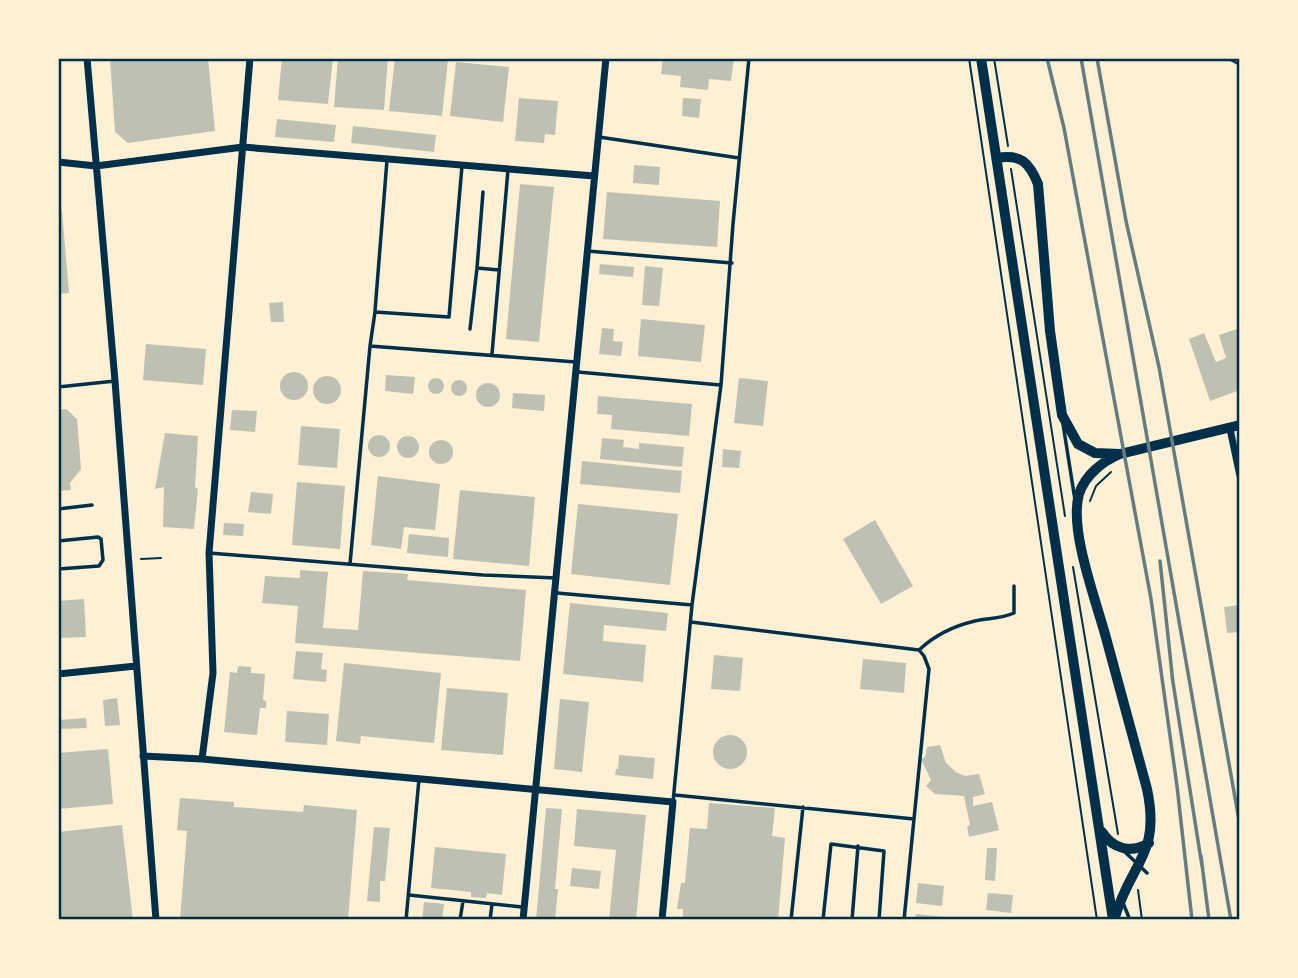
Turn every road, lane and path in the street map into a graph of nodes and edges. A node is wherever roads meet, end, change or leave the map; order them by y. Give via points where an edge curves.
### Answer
1 (87, 58) edge
2 (250, 58) edge
3 (606, 58) edge
4 (749, 58) edge
5 (969, 58) edge
6 (981, 58) edge
7 (994, 58) edge
8 (1227, 58) edge
9 (1240, 65) edge
10 (598, 137) junction
11 (243, 147) junction
12 (1009, 156) junction
13 (739, 158) junction
14 (997, 158) junction
15 (387, 160) junction
16 (58, 162) edge
17 (96, 166) junction
18 (461, 166) junction
19 (508, 170) junction
20 (594, 176) junction
21 (483, 192) dead end
22 (587, 251) junction
23 (732, 263) junction
24 (477, 268) junction
25 (499, 270) junction
26 (375, 312) junction
27 (470, 329) dead end
28 (370, 346) junction
29 (492, 355) junction
30 (576, 362) junction
31 (576, 372) junction
32 (115, 381) junction
33 (721, 385) junction
34 (58, 387) edge
35 (1062, 415) junction
36 (1240, 425) edge
37 (1230, 429) junction
38 (1103, 458) junction
39 (1240, 476) edge
40 (92, 505) dead end
41 (58, 509) edge
42 (1077, 519) junction
43 (1067, 526) dead end
44 (58, 541) edge
45 (209, 553) junction
46 (161, 558) dead end
47 (141, 559) dead end
48 (351, 564) junction
49 (1073, 567) dead end
50 (58, 569) edge
51 (556, 578) junction
52 (1014, 586) dead end
53 (554, 593) junction
54 (692, 605) junction
55 (691, 622) junction
56 (919, 650) junction
57 (136, 666) junction
58 (58, 674) edge
59 (143, 756) junction
60 (202, 759) junction
61 (419, 779) junction
62 (536, 790) junction
63 (674, 798) junction
64 (803, 807) junction
65 (914, 819) junction
66 (1098, 826) junction
67 (1149, 843) junction
68 (858, 846) junction
69 (1121, 848) junction
70 (1139, 864) junction
71 (1147, 873) dead end
72 (1108, 882) junction
73 (409, 895) junction
74 (1121, 898) junction
75 (463, 901) junction
76 (492, 904) junction
77 (524, 907) junction
78 (156, 920) edge
79 (406, 920) edge
80 (460, 920) edge
81 (489, 920) edge
82 (523, 920) edge
83 (662, 920) edge
84 (791, 920) edge
85 (801, 920) edge
86 (823, 920) edge
87 (852, 920) edge
88 (879, 920) edge
89 (904, 920) edge
90 (1097, 920) edge
91 (1114, 920) edge
92 (1129, 920) edge

1 - 17 street
2 - 11 street
3 - 10 street
4 - 13 lane
5 - 90 path
6 - 14 main road
7 - 12 path
8 - 9 path
10 - 13 lane
10 - 20 street
11 - 15 street
11 - 17 street
11 - 45 street
12 - 14 main road
12 - 35 main road via 1027,164 1038,184
12 - 43 path
13 - 23 lane
14 - 66 main road
15 - 18 street
15 - 26 lane
16 - 17 street
17 - 32 street
18 - 19 street
18 - 26 lane via 449,317
19 - 20 street
19 - 25 lane
20 - 22 street
21 - 24 lane
22 - 23 lane
22 - 30 street
23 - 33 lane
24 - 25 lane
24 - 27 lane
25 - 29 lane
26 - 28 lane
28 - 29 lane
28 - 48 lane
29 - 30 lane
30 - 31 street
31 - 33 lane
31 - 51 street
32 - 34 lane
32 - 57 street
33 - 54 lane
35 - 38 main road via 1078,444
35 - 42 lane
36 - 37 main road
37 - 38 main road
37 - 39 street
38 - 42 main road via 1081,488
40 - 41 lane
42 - 67 main road via 1147,789 1152,818
44 - 50 lane via 98,537 104,555 99,566
45 - 48 lane
45 - 60 street via 213,673
46 - 47 path
48 - 51 lane
49 - 69 path
51 - 53 street
52 - 56 lane via 1014,613 945,631
53 - 54 lane
53 - 62 street
54 - 55 lane
55 - 56 lane
55 - 63 lane
56 - 65 lane via 929,669
57 - 58 street
57 - 59 street
59 - 60 street
59 - 78 street
60 - 61 street
61 - 62 street
61 - 73 lane
62 - 63 street
62 - 77 street
63 - 64 lane
63 - 83 street
64 - 65 lane
64 - 84 lane
65 - 89 lane
66 - 69 main road via 1110,843
66 - 72 main road
67 - 69 main road
67 - 70 main road
68 - 86 lane via 831,844
68 - 87 lane
68 - 88 lane via 884,851
69 - 70 lane
70 - 71 lane
70 - 74 main road
72 - 74 lane
72 - 91 main road
73 - 75 lane
73 - 79 lane
74 - 91 main road
74 - 92 lane
75 - 76 lane
75 - 80 lane
76 - 77 lane
76 - 81 lane
77 - 82 street
84 - 85 lane

